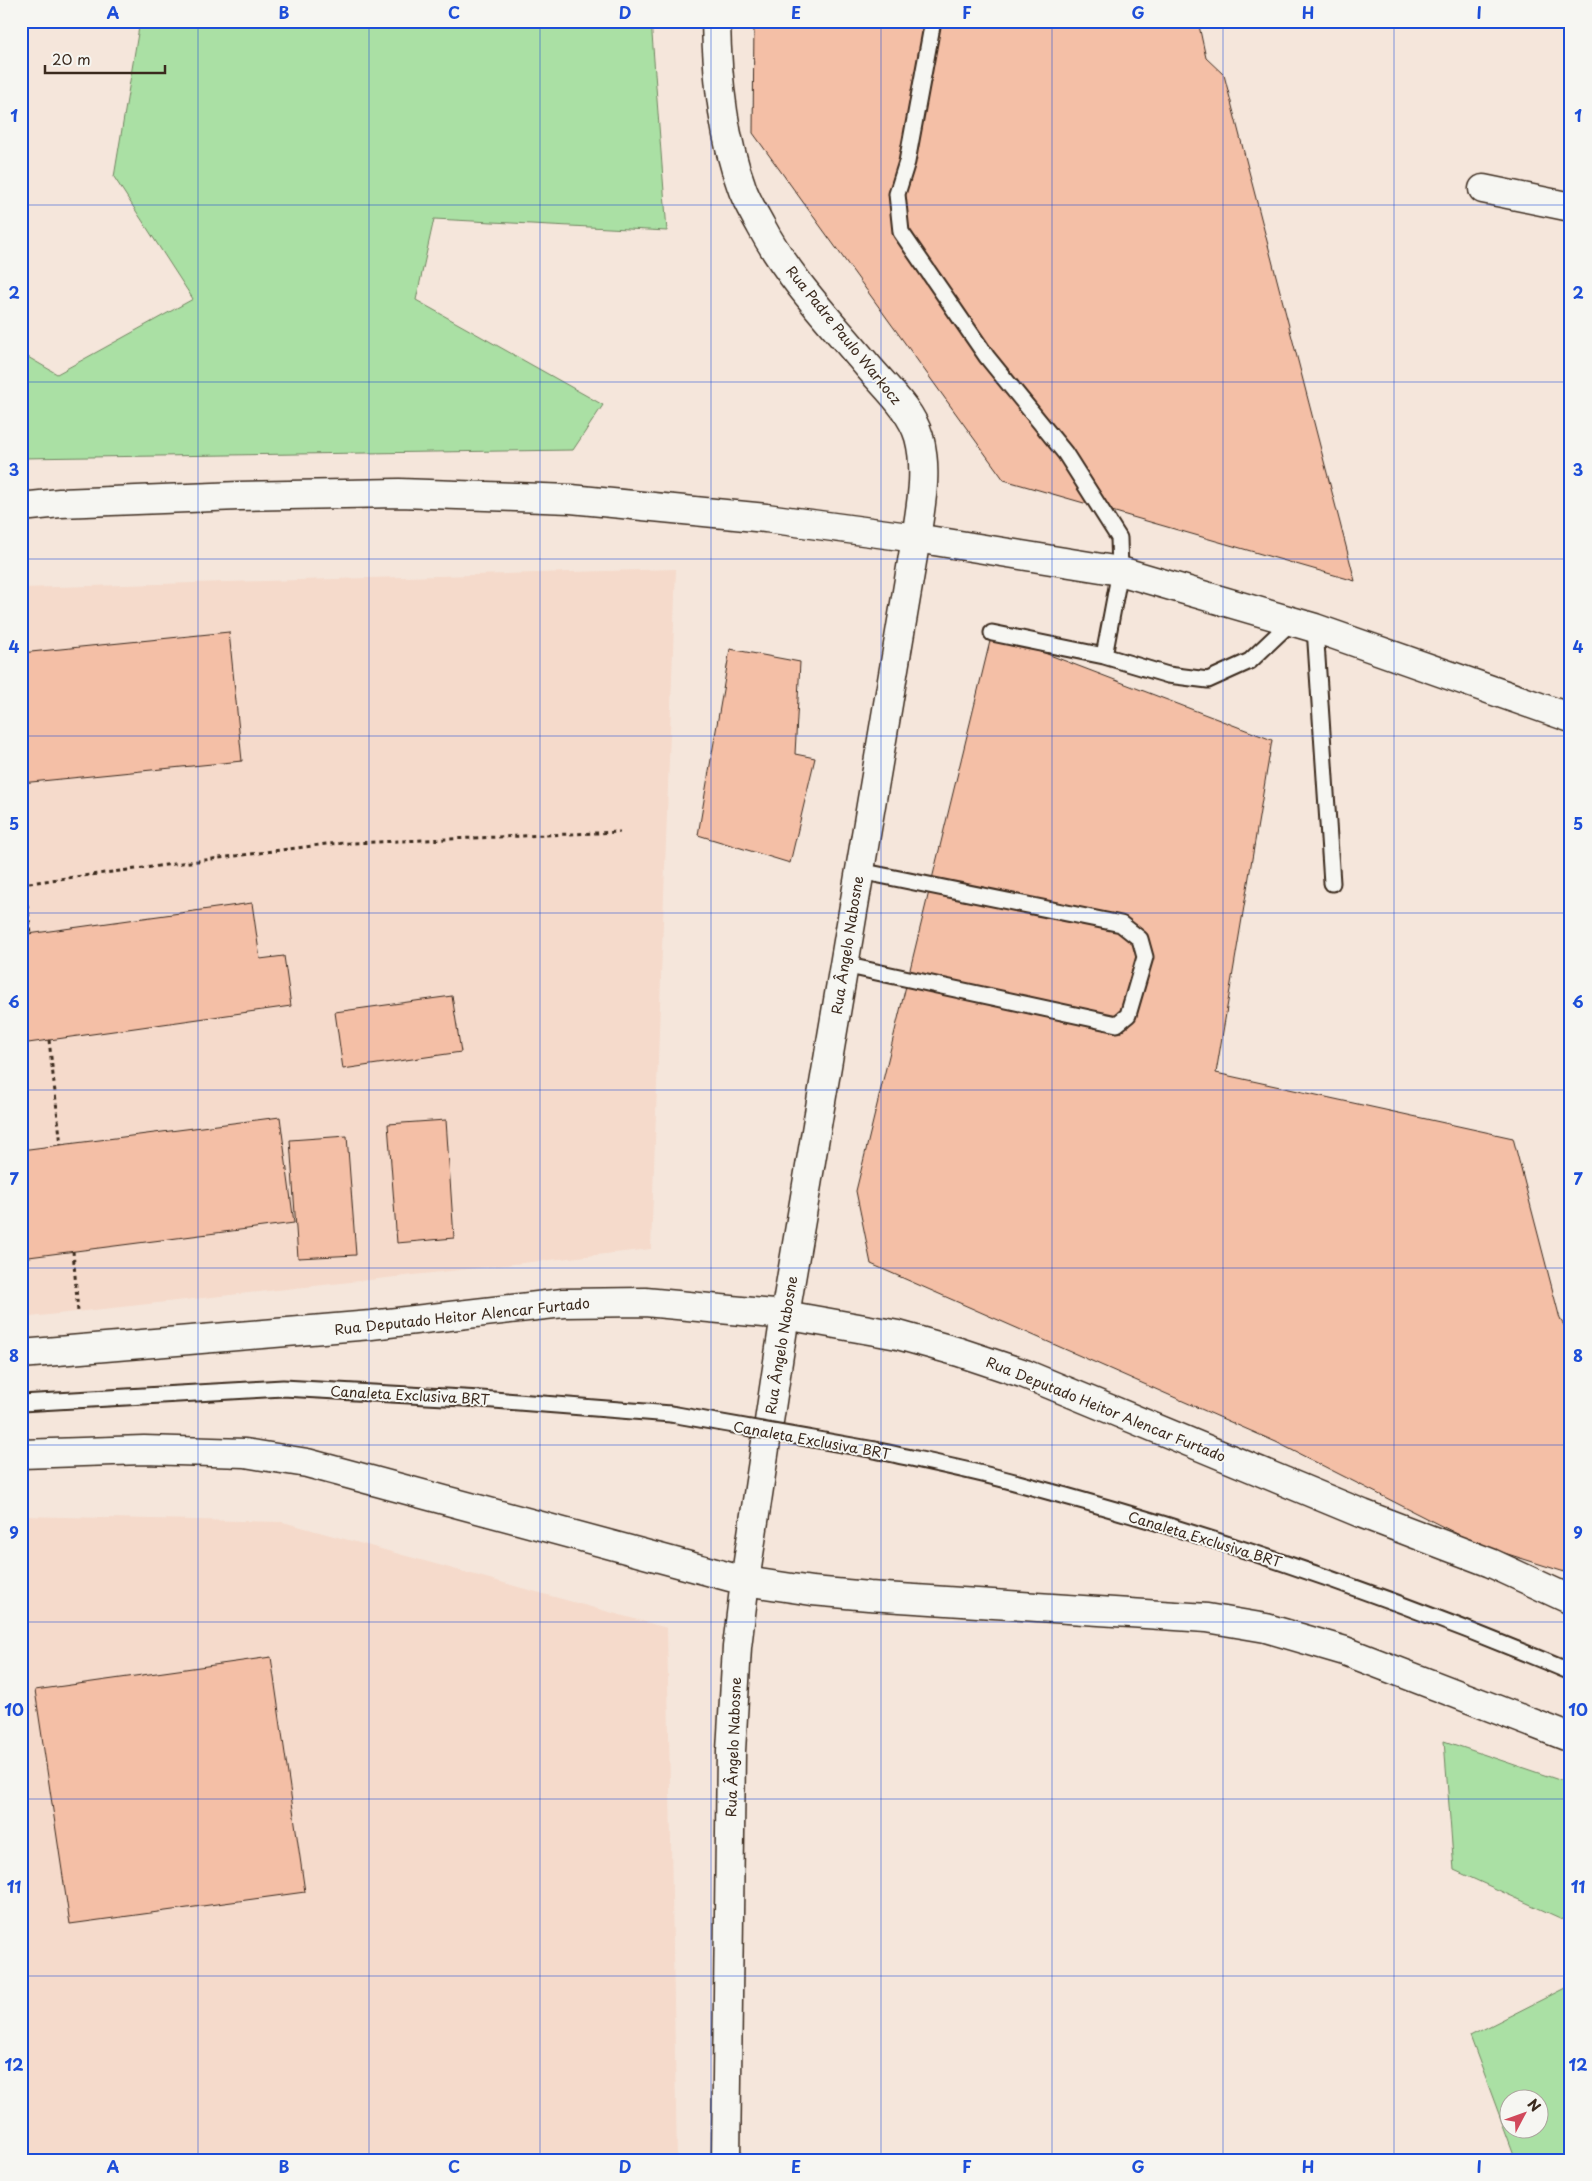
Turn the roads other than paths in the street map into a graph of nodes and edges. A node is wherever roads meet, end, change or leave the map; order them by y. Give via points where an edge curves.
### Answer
1 (716, 21) edge
2 (933, 21) edge
3 (1483, 189) dead end
4 (1571, 207) edge
5 (21, 507) edge
6 (916, 538) junction
7 (1120, 571) junction
8 (1303, 625) junction
9 (992, 633) dead end
10 (1104, 656) junction
11 (1571, 718) edge
12 (860, 871) junction
13 (1332, 883) dead end
14 (844, 965) junction
15 (785, 1315) junction
16 (21, 1354) edge
17 (21, 1403) edge
18 (21, 1454) edge
19 (745, 1580) junction
20 (1571, 1600) edge
21 (1571, 1672) edge
22 (1571, 1738) edge
23 (726, 2160) edge

1 - 6 street, Rua Padre Paulo Warkocz via 728,142 741,186 788,269 907,412 918,435 924,472
2 - 7 lane via 907,162 896,194 902,232 987,357 1065,453 1119,538
3 - 4 street
5 - 6 street via 258,495 399,493 552,498 766,518
6 - 7 street
6 - 12 street, Rua Ângelo Nabosne
7 - 8 street
7 - 10 lane
8 - 10 lane via 1250,660 1208,680 1168,675
8 - 11 street
8 - 13 lane
9 - 10 lane
12 - 14 street, Rua Ângelo Nabosne
12 - 14 lane via 1122,924 1140,939 1145,957 1128,1015 1117,1024
14 - 15 street, Rua Ângelo Nabosne
15 - 16 street, Rua Deputado Heitor Alencar Furtado via 646,1302 563,1303 333,1329
15 - 19 street, Rua Ângelo Nabosne
15 - 20 street, Rua Deputado Heitor Alencar Furtado via 898,1335 1025,1374 1490,1563
17 - 21 lane, Canaleta Exclusiva BRT, bridge via 283,1388 671,1414 875,1450 1018,1483 1319,1574 1469,1629
18 - 19 street via 144,1450 245,1453 307,1463
19 - 22 street via 812,1591 1207,1618 1266,1628 1344,1651
19 - 23 street, Rua Ângelo Nabosne via 733,1696

